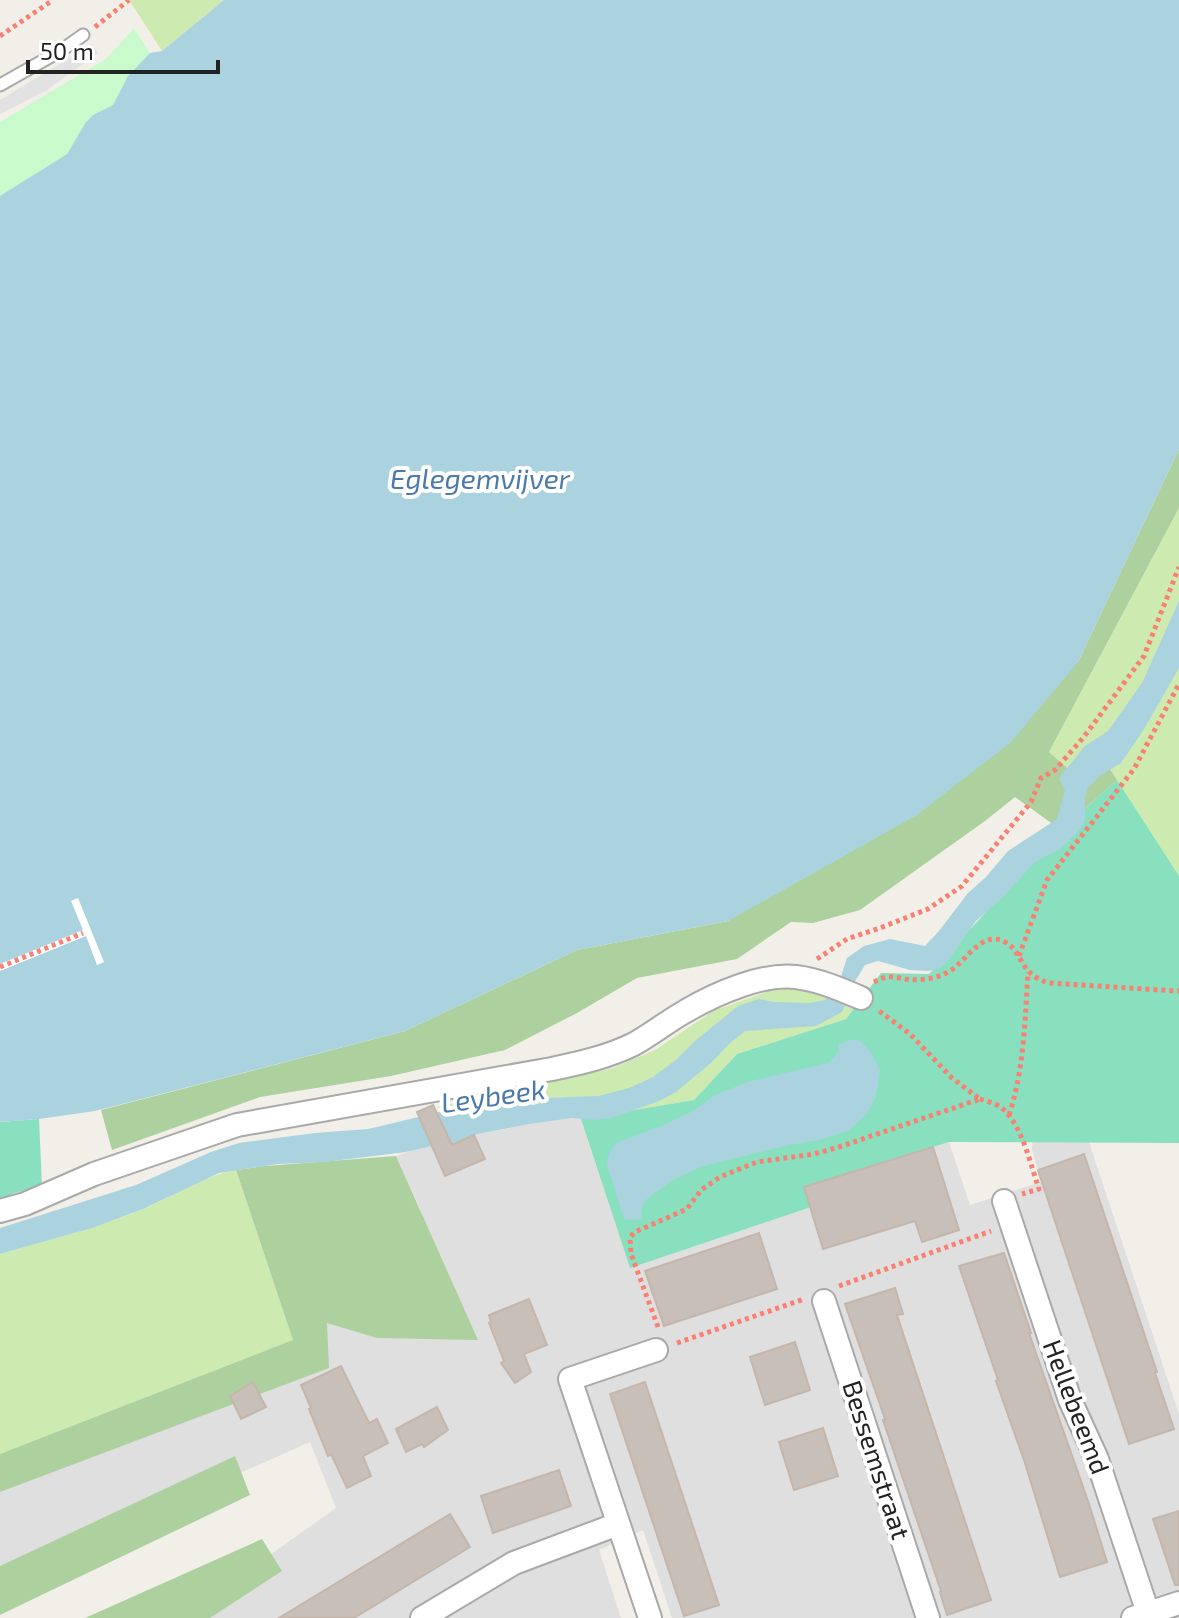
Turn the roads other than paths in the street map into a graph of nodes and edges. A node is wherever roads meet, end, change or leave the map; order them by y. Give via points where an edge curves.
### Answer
1 (83, 35) road end
2 (0, 85) edge
3 (861, 998) road end
4 (1004, 1201) road end
5 (0, 1211) edge
6 (824, 1301) dead end
7 (656, 1350) road end
8 (618, 1524) junction
9 (1179, 1603) edge
10 (1140, 1615) edge
11 (422, 1618) edge
12 (650, 1618) edge
13 (928, 1618) edge

1 - 2 lane
3 - 5 street via 824,983 772,978 689,1009 634,1044 599,1058 237,1125
4 - 10 street, Hellebeemd via 1070,1400 1097,1459
6 - 13 street, Bessemstraat
7 - 8 street via 570,1379
8 - 11 street via 514,1563
8 - 12 street
9 - 10 street

